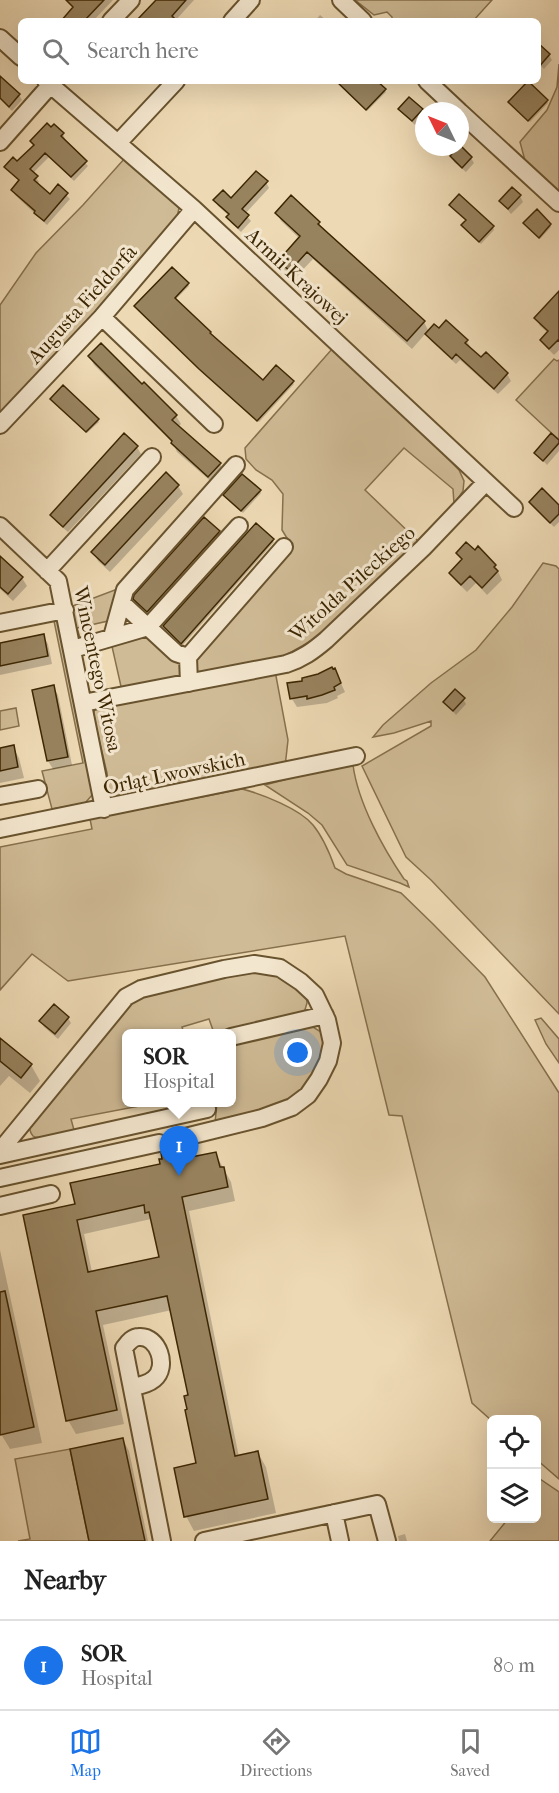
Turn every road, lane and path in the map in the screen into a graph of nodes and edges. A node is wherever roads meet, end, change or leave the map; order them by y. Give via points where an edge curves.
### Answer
1 (131, 0) edge
2 (251, 0) edge
3 (341, 0) edge
4 (114, 18) edge
5 (235, 18) edge
6 (360, 18) edge
7 (0, 38) edge
8 (18, 54) edge
9 (48, 84) edge
10 (52, 84) edge
11 (173, 84) edge
12 (430, 84) edge
13 (449, 102) edge
14 (469, 121) edge
15 (0, 142) edge
16 (118, 143) junction
17 (559, 203) edge
18 (194, 209) junction
19 (102, 317) junction
20 (214, 424) dead end
21 (0, 425) edge
22 (152, 457) dead end
23 (236, 465) dead end
24 (486, 482) junction
25 (514, 508) dead end
26 (0, 526) edge
27 (239, 526) dead end
28 (284, 547) dead end
29 (47, 571) junction
30 (122, 603) junction
31 (65, 610) junction
32 (0, 623) edge
33 (148, 627) junction
34 (112, 637) junction
35 (73, 649) junction
36 (188, 657) junction
37 (189, 683) junction
38 (83, 702) junction
39 (356, 756) dead end
40 (38, 789) dead end
41 (0, 796) edge
42 (104, 809) junction
43 (0, 829) edge
44 (325, 1015) junction
45 (236, 1036) edge
46 (207, 1109) dead end
47 (185, 1137) tunnel mouth
48 (159, 1143) tunnel mouth
49 (0, 1153) edge
50 (0, 1178) edge
51 (51, 1194) dead end
52 (0, 1206) edge
53 (132, 1388) dead end
54 (334, 1513) junction
55 (162, 1541) edge
56 (204, 1541) edge
57 (340, 1541) edge
58 (387, 1541) edge

1 - 4 street
2 - 5 street
3 - 6 street
7 - 8 street
9 - 15 street
10 - 16 street, Armii Krajowej
11 - 16 street
12 - 13 street
14 - 17 street
16 - 18 street, Armii Krajowej
18 - 19 street, Augusta Fieldorfa
18 - 24 street, Armii Krajowej
19 - 20 street
19 - 21 street, Augusta Fieldorfa
22 - 29 street
23 - 30 street via 125,590
24 - 25 street, Armii Krajowej
24 - 37 street, Witolda Pileckiego via 423,548 312,652 286,664
26 - 29 street, Wincentego Witosa
27 - 33 street
28 - 36 street
29 - 31 street, Wincentego Witosa via 58,581
30 - 33 street
30 - 34 street
31 - 32 street
31 - 35 street, Wincentego Witosa
33 - 34 street
33 - 36 street via 176,653
34 - 35 street
35 - 38 street, Wincentego Witosa
36 - 37 street
37 - 38 street, Witolda Pileckiego
38 - 42 street, Wincentego Witosa
39 - 42 street, Orląt Lwowskich
40 - 41 street
42 - 43 street, Orląt Lwowskich
44 - 45 street
44 - 47 street via 332,1043 319,1079 308,1095 292,1107 262,1118
44 - 49 street via 315,995 301,982 280,968 254,964 141,989 126,997
46 - 49 street
48 - 50 street
51 - 52 street
53 - 55 street
54 - 56 street
54 - 57 street
54 - 58 street via 377,1504

